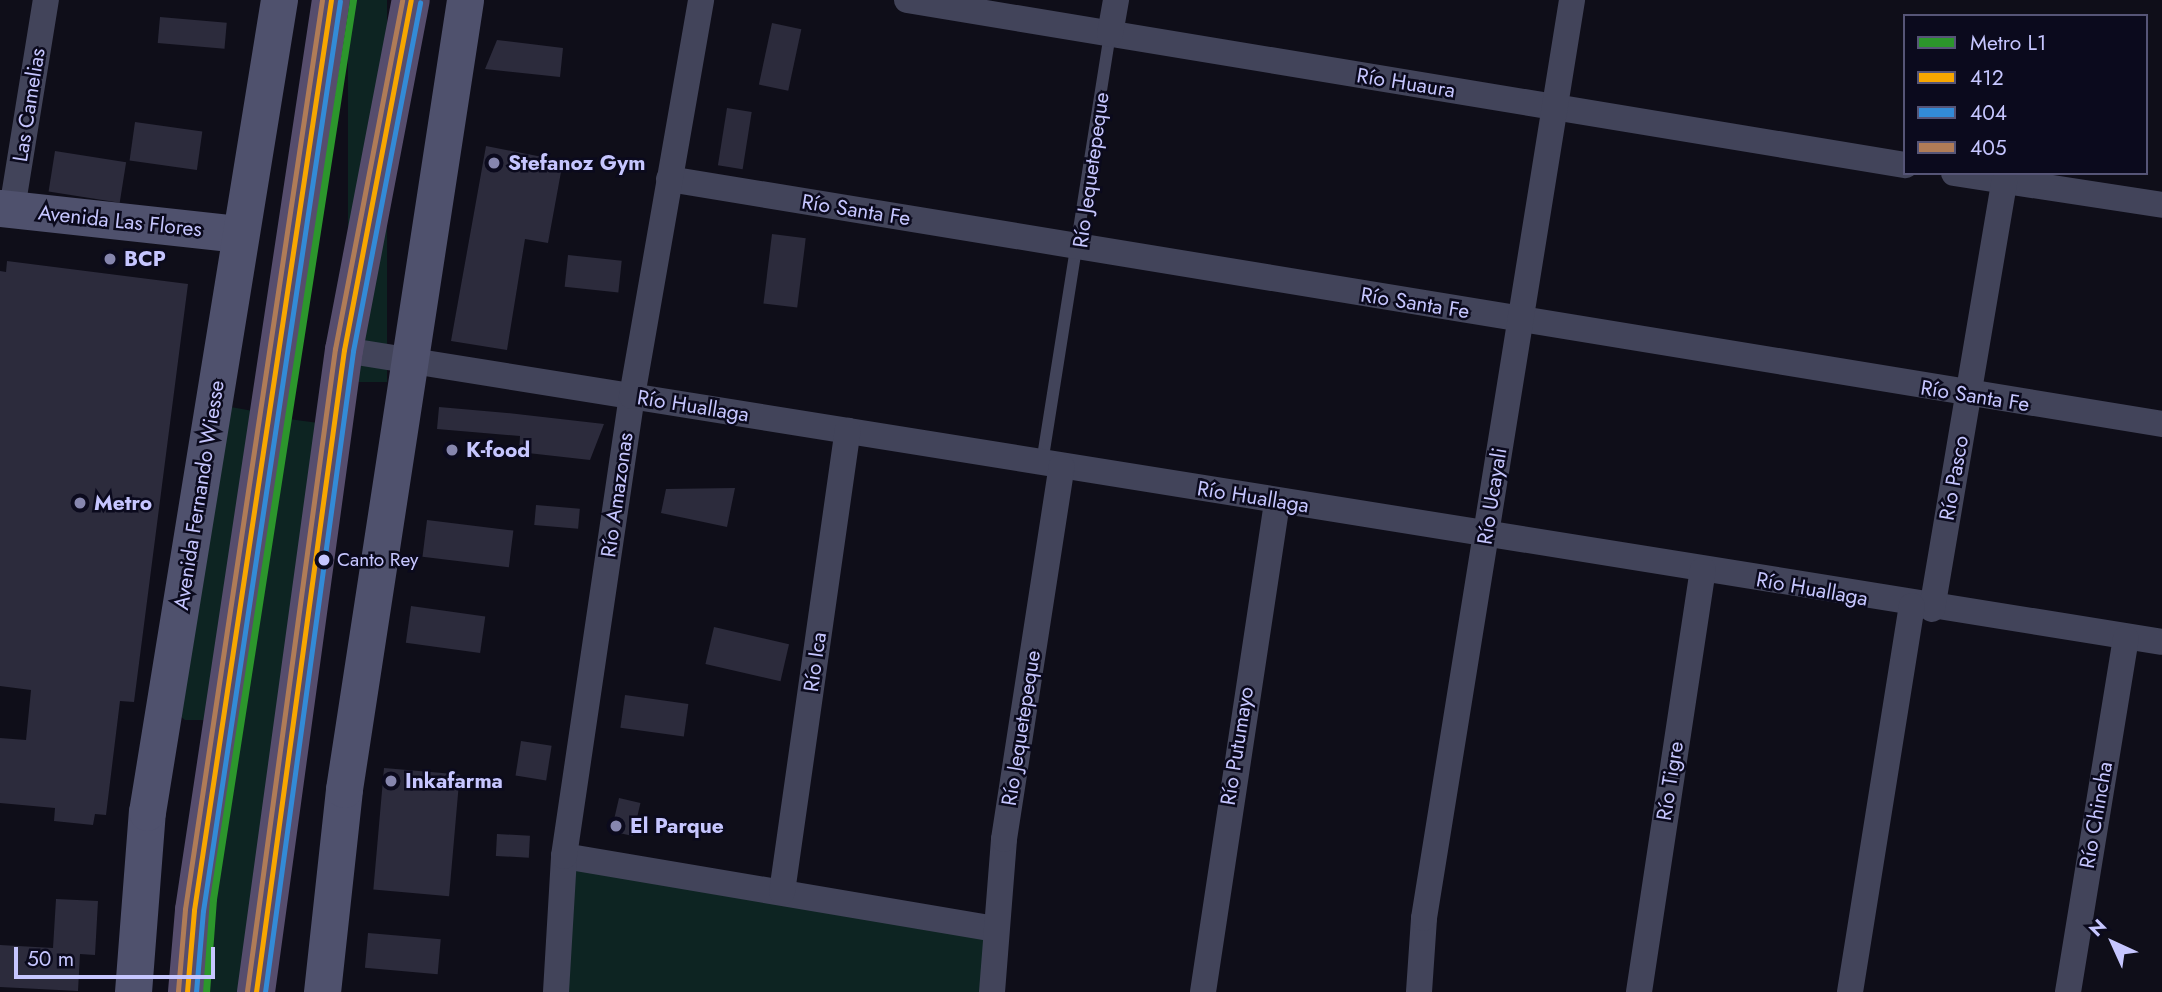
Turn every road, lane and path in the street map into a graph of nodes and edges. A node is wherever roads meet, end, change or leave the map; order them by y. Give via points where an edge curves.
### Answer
1 (46, 0) edge
2 (279, 0) edge
3 (331, 0) edge
4 (411, 0) edge
5 (465, 0) edge
6 (701, 0) edge
7 (907, 0) edge
8 (1115, 0) edge
9 (1572, 0) edge
10 (1110, 34) junction
11 (1555, 107) junction
12 (1903, 165) edge
13 (1966, 175) edge
14 (669, 179) junction
15 (2004, 181) junction
16 (2162, 205) edge
17 (6, 209) edge
18 (240, 234) junction
19 (1080, 247) junction
20 (1520, 320) junction
21 (344, 350) junction
22 (408, 360) junction
23 (1968, 395) junction
24 (632, 396) junction
25 (2162, 424) edge
26 (848, 431) junction
27 (1052, 464) junction
28 (1277, 501) junction
29 (1486, 535) junction
30 (1703, 570) junction
31 (1922, 608) junction
32 (2126, 639) junction
33 (2162, 642) edge
34 (564, 856) junction
35 (782, 892) junction
36 (994, 929) junction
37 (133, 992) edge
38 (187, 992) edge
39 (256, 992) edge
40 (322, 992) edge
41 (556, 992) edge
42 (992, 992) edge
43 (1203, 992) edge
44 (1419, 992) edge
45 (1639, 992) edge
46 (1850, 992) edge
47 (2068, 992) edge

1 - 17 street, Las Camelias
2 - 18 main road, Avenida Fernando Wiesse
3 - 38 main road via 194,910
4 - 21 main road
5 - 22 main road
6 - 14 street, Río Amazonas
7 - 10 street, Río Huaura
8 - 10 street, Río Jequetepeque
9 - 11 street, Río Ucayali
10 - 11 street, Río Huaura
10 - 19 lane, Río Jequetepeque
11 - 12 street, Río Huaura
11 - 20 street, Río Ucayali
13 - 15 street
14 - 19 street, Río Santa Fe
14 - 24 street, Río Amazonas
15 - 16 street
15 - 23 street, Río Pasco
17 - 18 main road, Avenida Las Flores
18 - 37 main road, Avenida Fernando Wiesse via 148,812
19 - 20 street, Río Santa Fe
19 - 27 lane, Río Jequetepeque
20 - 23 street, Río Santa Fe
20 - 29 street, Río Ucayali
21 - 22 street, Río Huallaga
21 - 39 main road
22 - 24 street, Río Huallaga
22 - 40 main road via 344,789
23 - 25 street, Río Santa Fe
23 - 31 street, Río Pasco
24 - 26 street, Río Huallaga
24 - 34 street, Río Amazonas
26 - 27 street, Río Huallaga
26 - 35 street, Río Ica
27 - 28 street, Río Huallaga
27 - 36 street, Río Jequetepeque
28 - 29 street, Río Huallaga
28 - 43 street, Río Putumayo
29 - 30 street, Río Huallaga
29 - 44 street, Río Ucayali via 1424,918
30 - 31 street, Río Huallaga
30 - 45 street, Río Tigre
31 - 32 street, Río Huallaga
31 - 46 street, Río Pasco
32 - 33 street, Río Huallaga
32 - 47 street, Río Chincha
34 - 35 street
34 - 41 street, Río Amazonas
35 - 36 street
36 - 42 street, Río Jequetepeque

